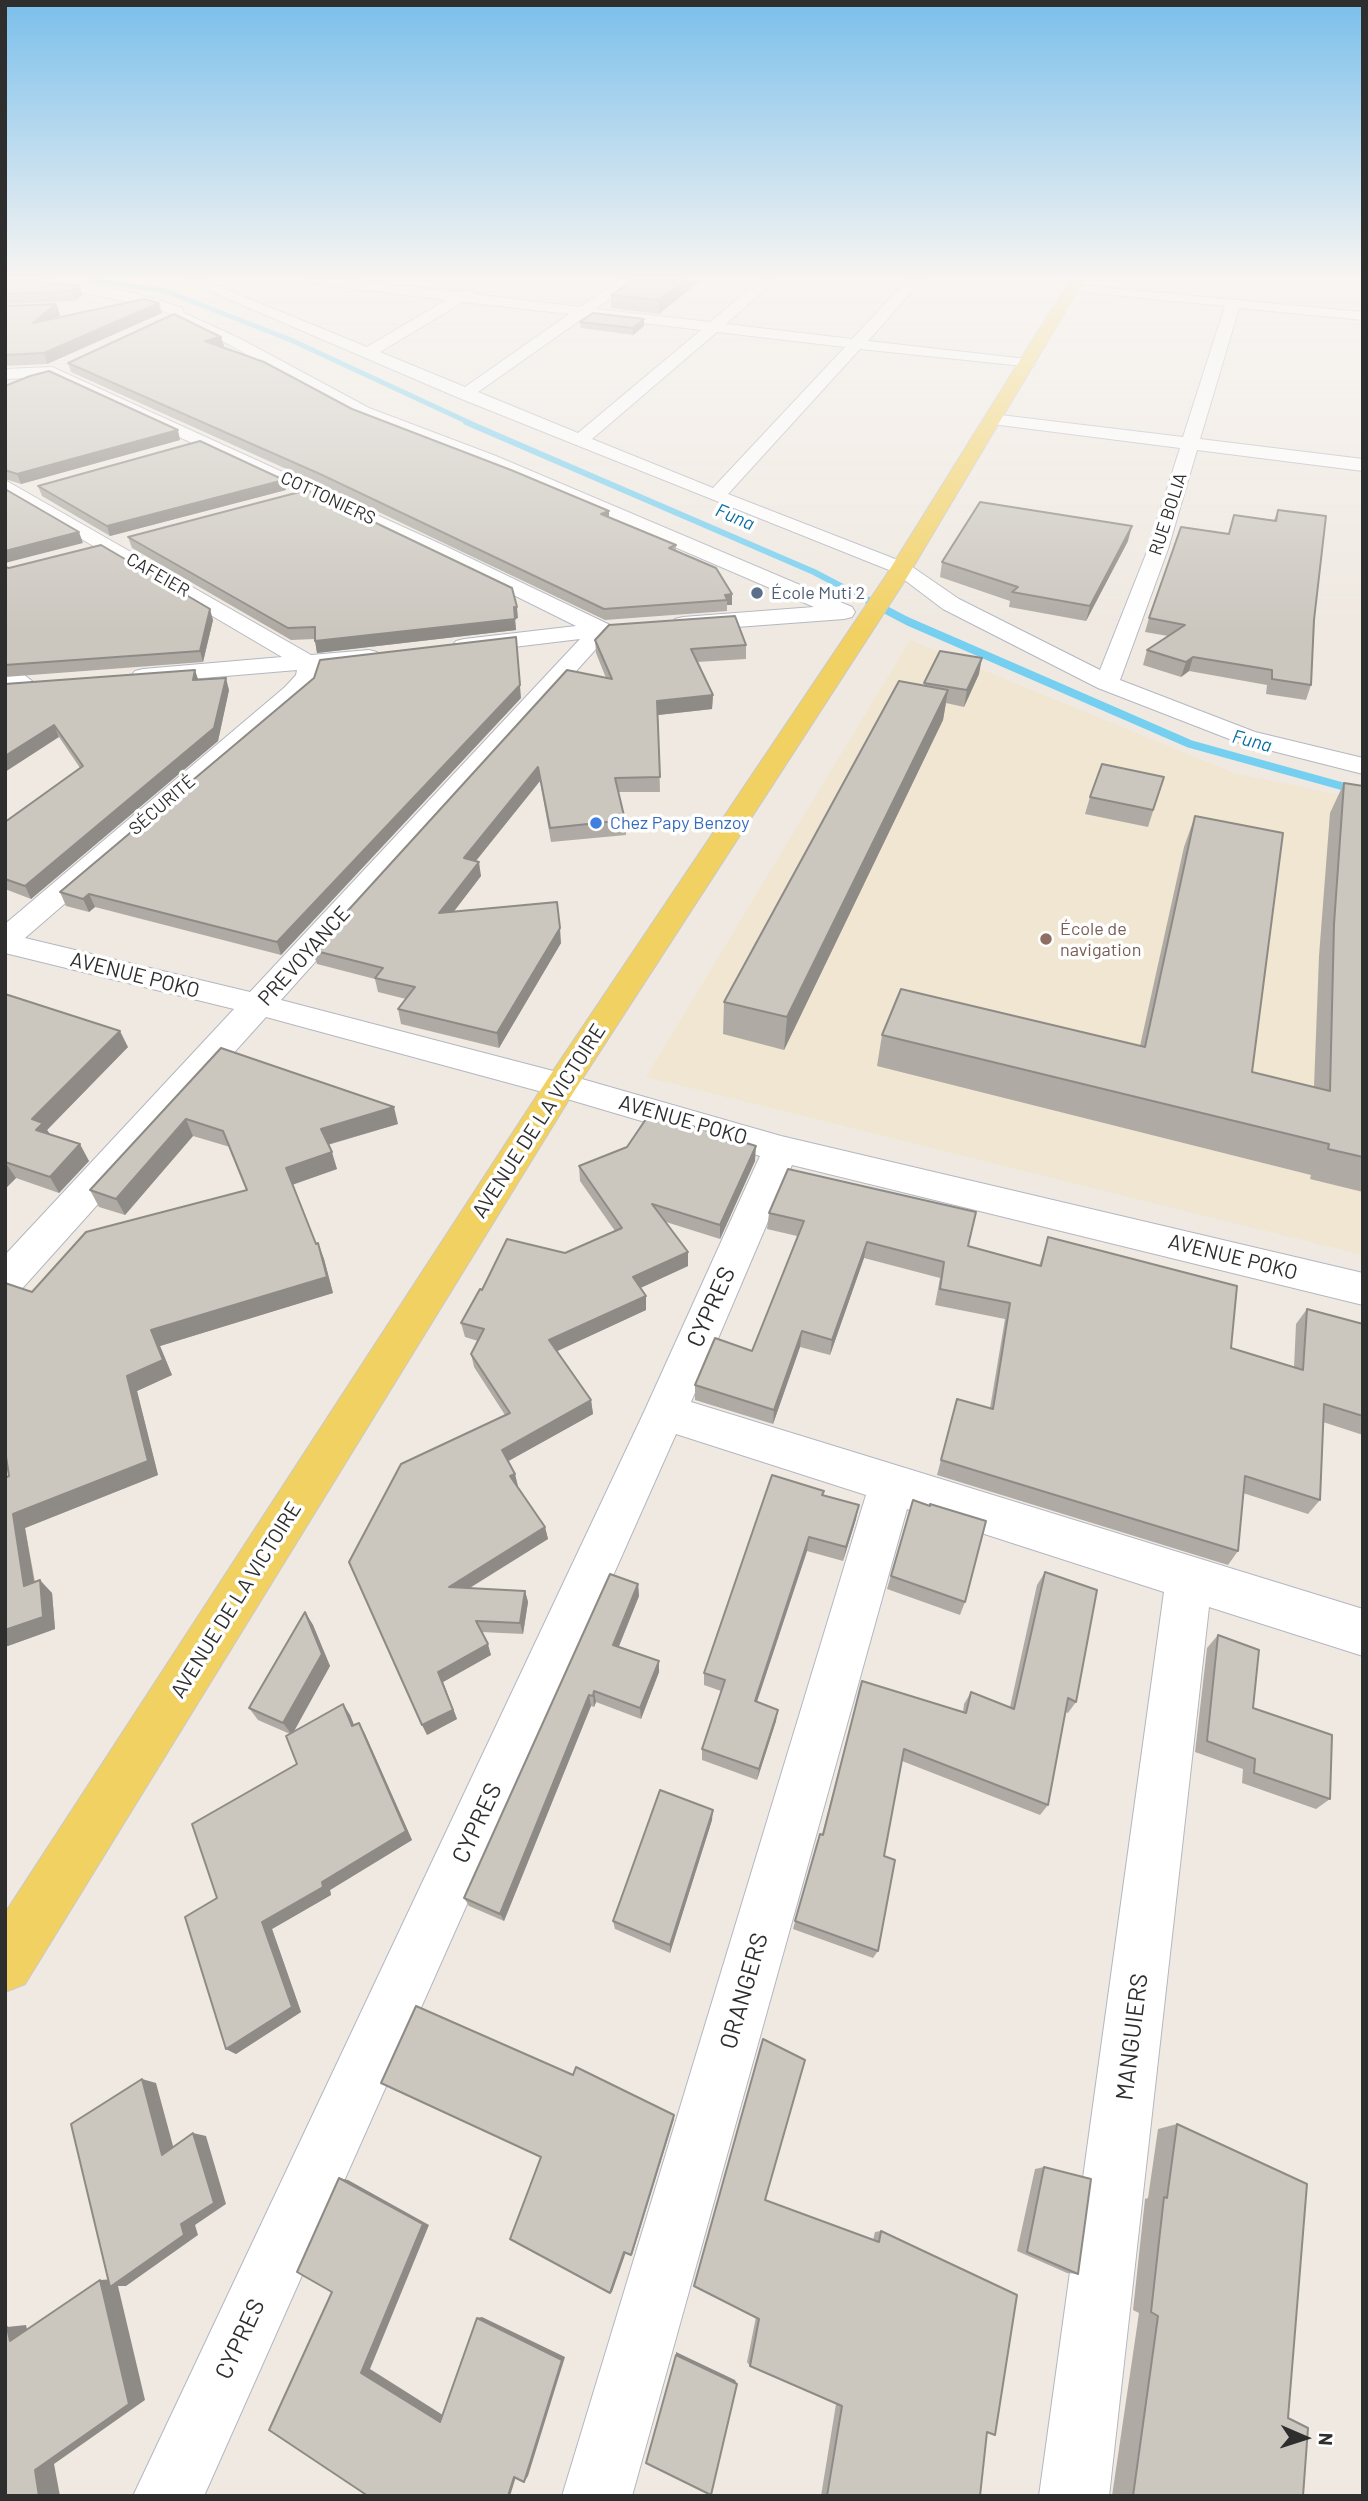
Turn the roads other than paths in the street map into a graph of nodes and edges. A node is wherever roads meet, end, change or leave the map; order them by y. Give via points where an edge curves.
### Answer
1 (106, 397) edge
2 (332, 397) edge
3 (472, 397) edge
4 (631, 397) edge
5 (807, 397) edge
6 (1006, 397) edge
7 (1204, 397) edge
8 (992, 419) junction
9 (581, 439) junction
10 (206, 442) junction
11 (1190, 443) junction
12 (180, 449) edge
13 (1363, 465) edge
14 (43, 487) edge
15 (12, 490) edge
16 (314, 491) junction
17 (716, 496) junction
18 (275, 502) edge
19 (135, 540) edge
20 (109, 547) junction
21 (85, 553) edge
22 (901, 568) junction
23 (951, 604) junction
24 (868, 611) junction
25 (655, 626) edge
26 (614, 629) junction
27 (435, 650) edge
28 (393, 654) edge
29 (310, 664) junction
30 (120, 678) edge
31 (12, 681) edge
32 (52, 683) edge
33 (1107, 683) junction
34 (5, 716) edge
35 (1363, 766) edge
36 (5, 941) edge
37 (259, 1005) junction
38 (561, 1085) junction
39 (781, 1149) junction
40 (5, 1281) edge
41 (1363, 1289) edge
42 (665, 1412) junction
43 (891, 1486) junction
44 (1189, 1579) junction
45 (1363, 1633) edge
46 (5, 1964) edge
47 (168, 2496) edge
48 (597, 2496) edge
49 (1074, 2496) edge

1 - 10 street, COTTONIERS
2 - 24 street
3 - 9 street
4 - 9 street
5 - 17 street
6 - 8 main road, AVENUE DE LA VICTOIRE
7 - 11 street, RUE BOLIA
8 - 11 street
8 - 22 main road, AVENUE DE LA VICTOIRE
9 - 17 street
10 - 12 street
10 - 16 street, COTTONIERS
11 - 13 street
11 - 33 street, RUE BOLIA via 1158,549
14 - 15 street
15 - 20 street, CAFEIER
16 - 18 street
16 - 26 street, COTTONIERS
17 - 22 street
19 - 20 street
20 - 21 street
20 - 29 street, CAFEIER
22 - 23 street
22 - 24 main road, AVENUE DE LA VICTOIRE
23 - 24 street
23 - 33 street
24 - 25 street
24 - 38 main road, AVENUE DE LA VICTOIRE
26 - 27 street
26 - 37 street, PREVOYANCE
28 - 29 street
29 - 30 street
29 - 36 street, SÉCURITÉ via 308,677 295,692
31 - 32 street
31 - 34 street via 17,702
33 - 35 street via 1246,737
36 - 37 street, AVENUE POKO
37 - 38 street, AVENUE POKO
37 - 40 street, PREVOYANCE
38 - 39 street, AVENUE POKO
38 - 46 main road, AVENUE DE LA VICTOIRE
39 - 41 street, AVENUE POKO
39 - 42 street, CYPRES
42 - 43 street
42 - 47 street, CYPRES
43 - 44 street
43 - 48 street, ORANGERS
44 - 45 street
44 - 49 street, MANGUIERS

